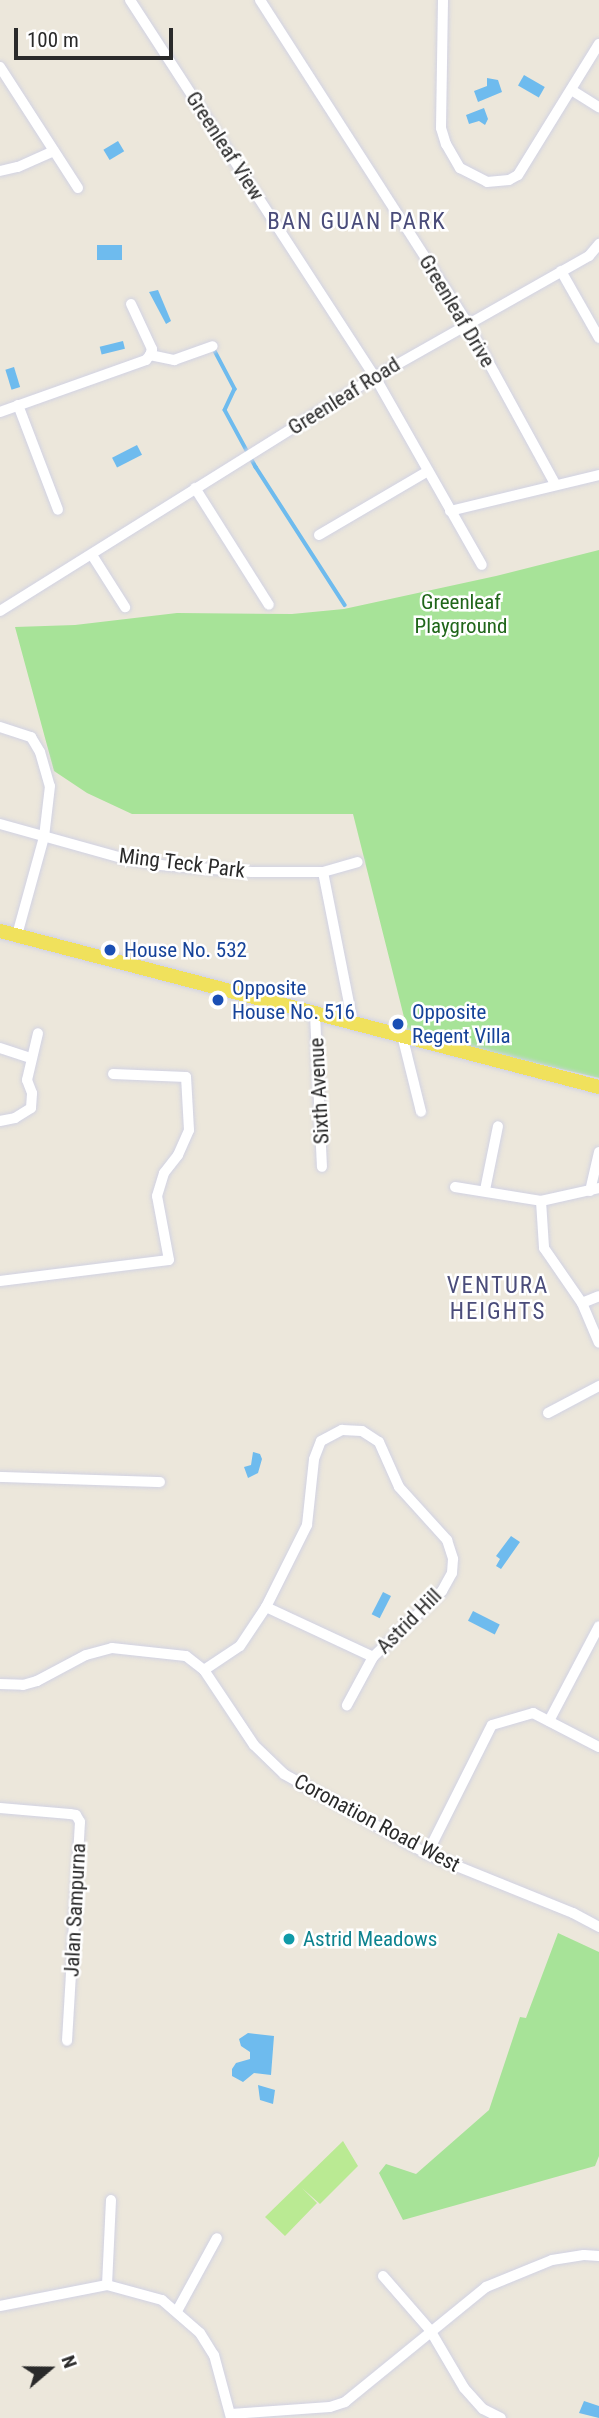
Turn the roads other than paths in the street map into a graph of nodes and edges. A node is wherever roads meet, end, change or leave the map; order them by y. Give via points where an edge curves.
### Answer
1 (130, 0) edge
2 (260, 0) edge
3 (443, 0) edge
4 (599, 44) edge
5 (0, 67) edge
6 (573, 91) junction
7 (599, 107) edge
8 (54, 151) junction
9 (0, 171) edge
10 (78, 188) dead end
11 (599, 244) edge
12 (561, 271) junction
13 (131, 304) dead end
14 (467, 323) junction
15 (599, 338) edge
16 (213, 346) dead end
17 (150, 355) junction
18 (375, 377) junction
19 (18, 405) junction
20 (0, 412) edge
21 (428, 471) junction
22 (599, 475) edge
23 (555, 484) junction
24 (194, 488) junction
25 (58, 510) dead end
26 (450, 511) junction
27 (319, 535) dead end
28 (92, 555) junction
29 (482, 565) dead end
30 (269, 605) dead end
31 (125, 607) dead end
32 (0, 611) edge
33 (0, 727) edge
34 (0, 824) edge
35 (44, 837) junction
36 (358, 862) dead end
37 (323, 872) junction
38 (0, 931) edge
39 (16, 935) junction
40 (315, 1014) junction
41 (353, 1023) junction
42 (38, 1034) dead end
43 (402, 1035) junction
44 (0, 1048) edge
45 (30, 1058) junction
46 (113, 1074) dead end
47 (599, 1087) edge
48 (421, 1112) dead end
49 (0, 1121) edge
50 (498, 1126) dead end
51 (599, 1152) edge
52 (322, 1167) dead end
53 (455, 1187) dead end
54 (485, 1190) junction
55 (594, 1190) edge
56 (541, 1201) junction
57 (0, 1281) edge
58 (599, 1297) edge
59 (582, 1303) junction
60 (599, 1343) edge
61 (599, 1386) edge
62 (548, 1413) dead end
63 (0, 1477) edge
64 (160, 1482) dead end
65 (266, 1607) junction
66 (599, 1626) edge
67 (373, 1657) junction
68 (204, 1670) junction
69 (0, 1684) edge
70 (347, 1705) dead end
71 (549, 1721) junction
72 (599, 1747) edge
73 (0, 1808) edge
74 (428, 1854) junction
75 (599, 1927) edge
76 (68, 2041) dead end
77 (111, 2200) dead end
78 (217, 2238) dead end
79 (599, 2256) edge
80 (383, 2276) dead end
81 (107, 2285) junction
82 (0, 2305) edge
83 (177, 2311) junction
84 (430, 2330) junction
85 (231, 2416) edge
86 (501, 2418) edge

1 - 18 street, Greenleaf View
2 - 14 street, Greenleaf Drive
3 - 6 street via 441,128 453,159 469,175 497,183 518,175
4 - 6 street
5 - 8 street
6 - 7 street
8 - 9 street
8 - 10 street
11 - 12 street, Greenleaf Road via 589,256
12 - 14 street, Greenleaf Road
12 - 15 street
13 - 17 street via 152,349
14 - 18 street, Greenleaf Road
14 - 23 street, Greenleaf Drive
16 - 17 street via 174,360
17 - 19 street
18 - 21 street, Greenleaf View
18 - 24 street, Greenleaf Road
19 - 20 street
19 - 25 street
21 - 26 street, Greenleaf View
21 - 27 street
22 - 23 street
23 - 26 street
24 - 28 street, Greenleaf Road
24 - 30 street
26 - 29 street, Greenleaf View
28 - 31 street
28 - 32 street, Greenleaf Road
33 - 35 street via 31,737 40,752 50,786
34 - 35 street, Ming Teck Park
35 - 37 street, Ming Teck Park via 160,865
35 - 39 street
36 - 37 street, Ming Teck Park
37 - 41 street
38 - 39 main road, Sixth Avenue
39 - 40 main road, Sixth Avenue
40 - 41 main road, Sixth Avenue
40 - 52 street, Sixth Avenue
41 - 43 main road, Sixth Avenue
42 - 45 street
43 - 47 main road, Sixth Avenue
43 - 48 street
44 - 45 street
45 - 49 street via 31,1108
46 - 57 street via 186,1077 190,1130 164,1173 157,1196 169,1260
50 - 54 street
51 - 55 street
53 - 54 street
54 - 56 street
55 - 56 street
56 - 59 street via 544,1248
58 - 59 street
59 - 60 street
61 - 62 street
63 - 64 street
65 - 67 street, Astrid Hill
65 - 67 street, Astrid Hill via 307,1525 314,1459 321,1441 342,1430 370,1434 385,1451 405,1497 447,1540 453,1559 452,1573 442,1591
65 - 68 street, Astrid Hill via 240,1646
66 - 71 street
67 - 70 street
68 - 69 street, Coronation Road West via 186,1656 112,1648 37,1681
68 - 74 street, Coronation Road West via 254,1745 284,1774
71 - 72 street
71 - 74 street via 524,1714 489,1728
73 - 76 street, Jalan Sampurna via 76,1815 80,1822
74 - 75 street, Coronation Road West
77 - 81 street
78 - 83 street
79 - 84 street via 552,2260 514,2273 486,2287
80 - 84 street
81 - 82 street
81 - 83 street via 141,2292
83 - 85 street via 215,2355
84 - 85 street via 345,2402
84 - 86 street via 464,2388 482,2409

